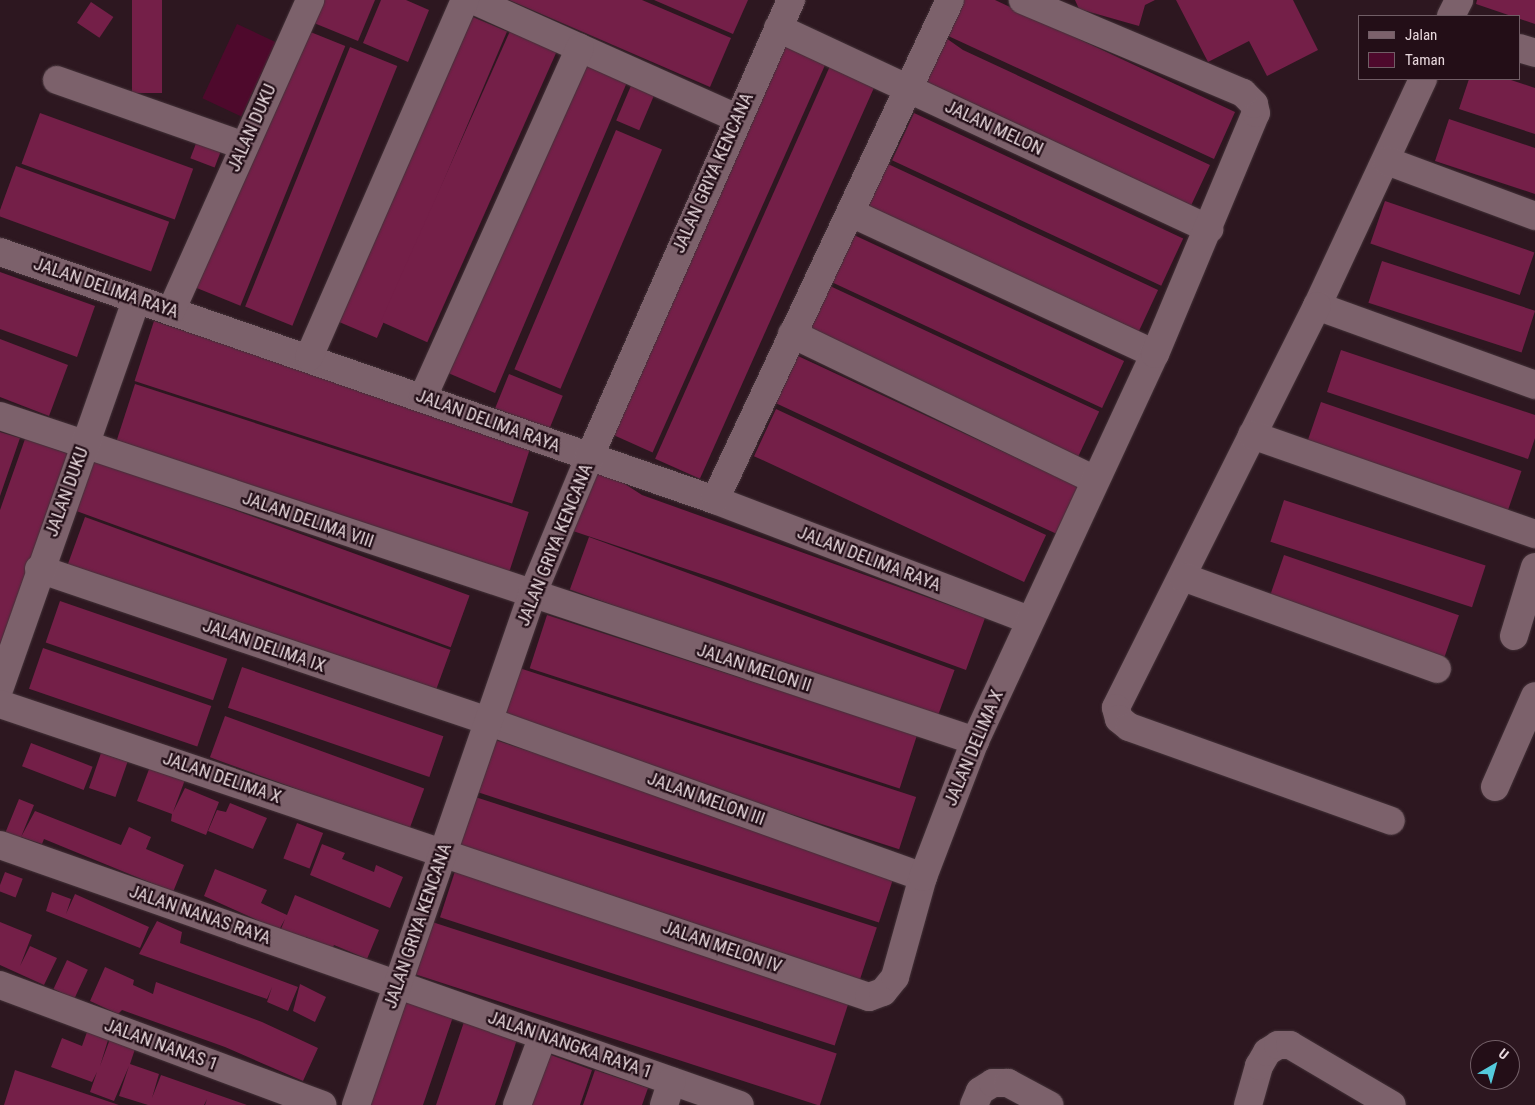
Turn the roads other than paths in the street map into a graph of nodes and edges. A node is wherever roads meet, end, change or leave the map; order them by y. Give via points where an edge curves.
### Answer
1 (310, 0) edge
2 (465, 0) edge
3 (473, 0) edge
4 (791, 0) edge
5 (950, 0) edge
6 (1023, 0) edge
7 (1459, 0) edge
8 (1452, 15) edge
9 (778, 28) junction
10 (580, 48) junction
11 (1520, 48) edge
12 (1535, 53) edge
13 (57, 80) dead end
14 (1423, 80) edge
15 (908, 88) junction
16 (737, 118) junction
17 (244, 146) junction
18 (1387, 161) junction
19 (851, 213) junction
20 (1535, 216) edge
21 (1209, 229) junction
22 (0, 252) edge
23 (137, 299) junction
24 (1317, 306) junction
25 (170, 311) junction
26 (792, 334) junction
27 (1155, 354) junction
28 (309, 357) junction
29 (1535, 385) edge
30 (423, 397) junction
31 (0, 416) edge
32 (1252, 435) junction
33 (84, 444) junction
34 (589, 458) junction
35 (1095, 480) junction
36 (715, 500) junction
37 (1535, 534) edge
38 (1535, 567) edge
39 (39, 569) junction
40 (1184, 577) junction
41 (532, 596) junction
42 (1030, 620) junction
43 (1514, 636) dead end
44 (1436, 669) dead end
45 (0, 687) edge
46 (1535, 696) edge
47 (0, 704) edge
48 (490, 722) junction
49 (975, 741) junction
50 (1495, 787) dead end
51 (1391, 821) dead end
52 (0, 845) edge
53 (443, 852) junction
54 (922, 877) junction
55 (400, 984) junction
56 (0, 985) edge
57 (543, 1036) junction
58 (668, 1093) edge
59 (322, 1105) edge
60 (356, 1105) edge
61 (517, 1105) edge
62 (740, 1105) edge
63 (974, 1105) edge
64 (1049, 1105) edge
65 (1248, 1105) edge
66 (1392, 1105) edge

1 - 17 street, JALAN DUKU
2 - 28 street
3 - 10 street
4 - 9 street, JALAN GRIYA KENCANA
5 - 15 street
6 - 21 street, JALAN DELIMA X via 1249,98 1254,104 1255,120
7 - 8 street
9 - 15 street, JALAN MELON
9 - 16 street, JALAN GRIYA KENCANA
10 - 16 street
10 - 30 street
11 - 12 street
13 - 17 street
14 - 18 street
15 - 19 street
15 - 21 street, JALAN MELON
16 - 34 street, JALAN GRIYA KENCANA
17 - 25 street, JALAN DUKU
18 - 20 street
18 - 24 street
19 - 26 street
19 - 27 street
21 - 27 street, JALAN DELIMA X
22 - 23 street, JALAN DELIMA RAYA
23 - 25 street, JALAN DELIMA RAYA
23 - 33 street, JALAN DUKU
24 - 29 street
24 - 32 street
25 - 28 street, JALAN DELIMA RAYA
26 - 35 street
26 - 36 street
27 - 35 street, JALAN DELIMA X
28 - 30 street, JALAN DELIMA RAYA
30 - 34 street, JALAN DELIMA RAYA
31 - 33 street, JALAN DELIMA VIII
32 - 37 street
32 - 40 street
33 - 39 street, JALAN DUKU
33 - 41 street, JALAN DELIMA VIII
34 - 36 street, JALAN DELIMA RAYA
34 - 41 street, JALAN GRIYA KENCANA
35 - 42 street, JALAN DELIMA X
36 - 42 street, JALAN DELIMA RAYA
38 - 43 street
39 - 45 street, JALAN DUKU
39 - 48 street, JALAN DELIMA IX
40 - 44 street
40 - 51 street via 1116,708 1119,719 1129,727
41 - 48 street, JALAN GRIYA KENCANA
41 - 49 street, JALAN MELON II
42 - 49 street, JALAN DELIMA X
46 - 50 street
47 - 53 street, JALAN DELIMA X
48 - 53 street, JALAN GRIYA KENCANA
48 - 54 street, JALAN MELON III
49 - 54 street, JALAN DELIMA X
52 - 55 street, JALAN NANAS RAYA
53 - 54 street, JALAN MELON IV via 868,997 883,992 894,977
53 - 55 street, JALAN GRIYA KENCANA
55 - 57 street, JALAN NANGKA RAYA 1
55 - 60 street, JALAN GRIYA KENCANA
56 - 59 street, JALAN NANAS 1
57 - 58 street, JALAN NANGKA RAYA 1
57 - 61 street
58 - 62 street, JALAN NANGKA RAYA 1
63 - 64 street via 980,1091 994,1083 1008,1083
65 - 66 street via 1259,1066 1267,1052 1278,1044 1290,1045

